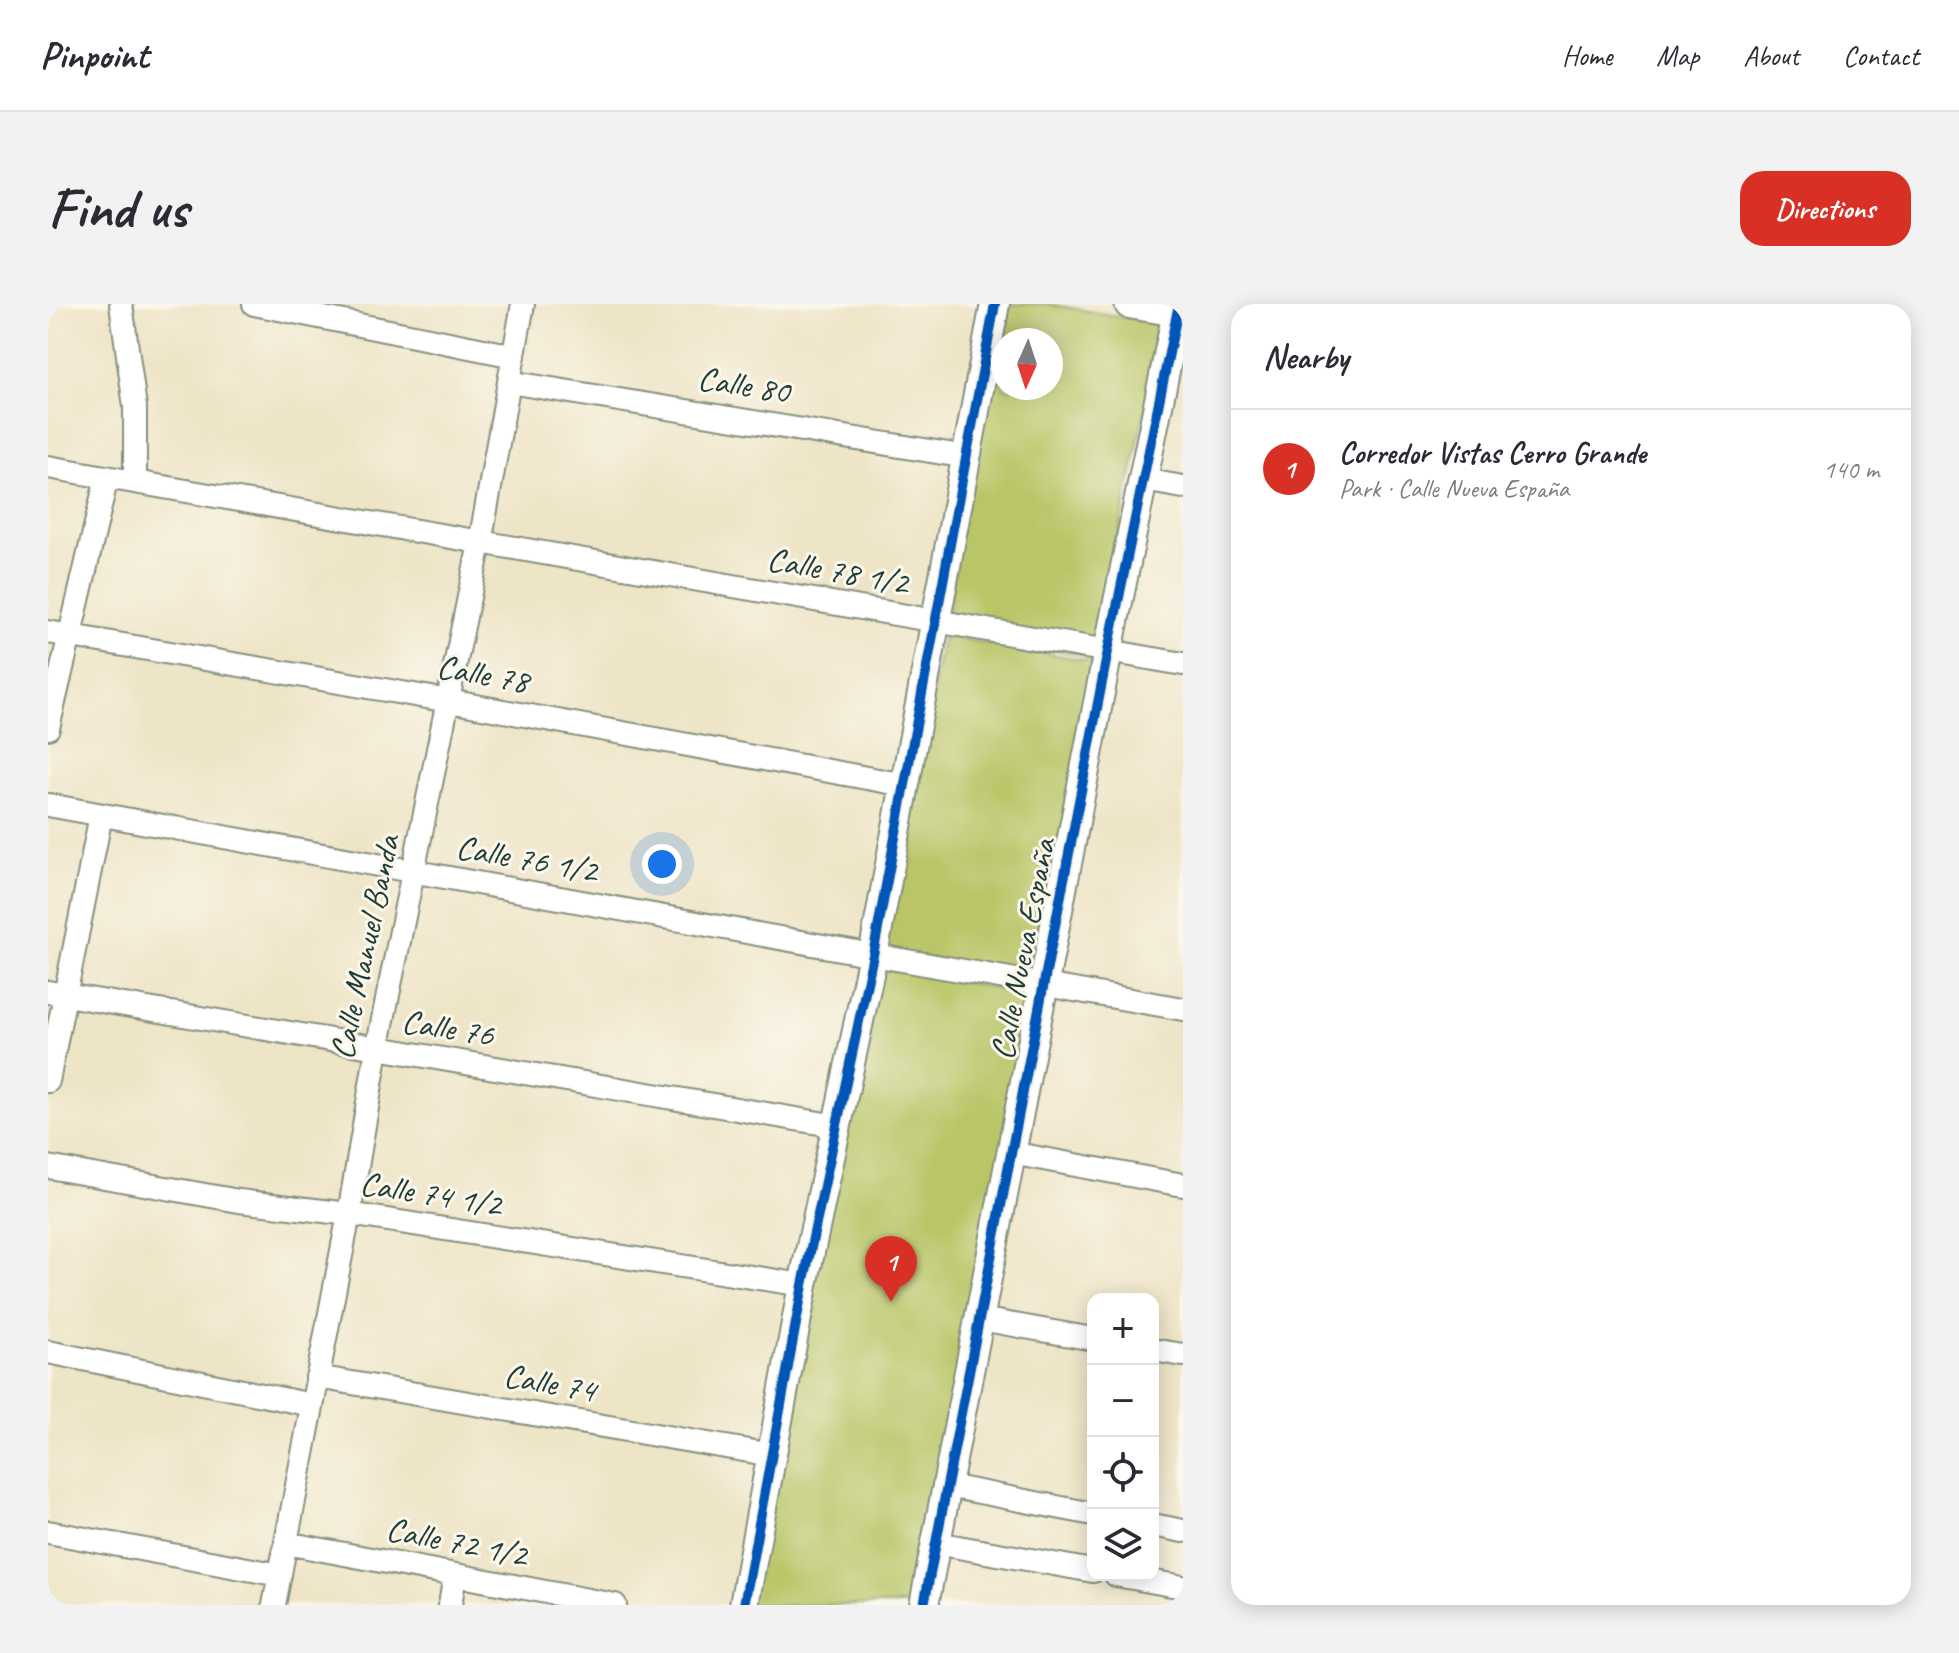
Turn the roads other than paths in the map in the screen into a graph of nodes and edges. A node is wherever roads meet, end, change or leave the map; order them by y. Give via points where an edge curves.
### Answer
1 (121, 304) edge
2 (254, 304) edge
3 (523, 304) edge
4 (995, 304) edge
5 (1129, 304) edge
6 (1180, 310) edge
7 (514, 356) junction
8 (509, 382) junction
9 (967, 457) junction
10 (48, 467) edge
11 (107, 477) junction
12 (1143, 480) junction
13 (135, 482) junction
14 (1183, 487) edge
15 (480, 543) junction
16 (937, 621) junction
17 (59, 634) edge
18 (1108, 651) junction
19 (1183, 664) edge
20 (449, 701) junction
21 (48, 728) edge
22 (905, 785) junction
23 (48, 805) edge
24 (101, 815) junction
25 (414, 873) junction
26 (873, 955) junction
27 (1043, 985) junction
28 (56, 994) edge
29 (1183, 1009) edge
30 (377, 1049) junction
31 (48, 1081) edge
32 (837, 1126) junction
33 (1011, 1153) junction
34 (48, 1167) edge
35 (1183, 1185) edge
36 (349, 1214) junction
37 (803, 1285) junction
38 (980, 1319) junction
39 (1087, 1338) edge
40 (1159, 1351) edge
41 (48, 1352) edge
42 (1183, 1355) edge
43 (317, 1377) junction
44 (312, 1405) junction
45 (772, 1455) junction
46 (948, 1486) junction
47 (1087, 1513) edge
48 (1159, 1526) edge
49 (1183, 1531) edge
50 (48, 1532) edge
51 (286, 1543) junction
52 (936, 1543) junction
53 (1087, 1570) edge
54 (280, 1575) junction
55 (455, 1575) junction
56 (1150, 1581) edge
57 (1183, 1587) edge
58 (274, 1605) edge
59 (450, 1605) edge
60 (615, 1605) edge
61 (744, 1605) edge
62 (924, 1605) edge

1 - 13 street via 135,407
2 - 7 street
3 - 7 street, Calle Manuel Banda
4 - 9 street
5 - 6 street
6 - 12 street, Calle Nueva España
7 - 8 street, Calle Manuel Banda
8 - 9 street, Calle 80
8 - 15 street, Calle Manuel Banda
9 - 16 street
10 - 11 street
11 - 13 street
11 - 17 street
12 - 14 street
12 - 18 street, Calle Nueva España
13 - 15 street
15 - 16 street, Calle 78 1/2
15 - 20 street, Calle Manuel Banda
16 - 18 street, Calle 78 1/2
16 - 22 street
17 - 20 street, Calle 78
17 - 21 street
18 - 19 street, Calle 78 1/2
18 - 27 street, Calle Nueva España
20 - 22 street, Calle 78
20 - 25 street, Calle Manuel Banda
22 - 26 street
23 - 24 street, Calle 76 1/2
24 - 25 street, Calle 76 1/2
24 - 28 street
25 - 26 street, Calle 76 1/2
25 - 30 street, Calle Manuel Banda
26 - 27 street, Calle 76 1/2
26 - 32 street
27 - 29 street, Calle 76 1/2
27 - 33 street, Calle Nueva España
28 - 30 street, Calle 76
28 - 31 street
30 - 32 street, Calle 76
30 - 36 street, Calle Manuel Banda
32 - 37 street
33 - 35 street
33 - 38 street, Calle Nueva España
34 - 36 street, Calle 74 1/2 via 239,1201
36 - 37 street, Calle 74 1/2
36 - 43 street, Calle Manuel Banda
37 - 45 street
38 - 39 street
38 - 46 street, Calle Nueva España
40 - 42 street
41 - 44 street
43 - 44 street, Calle Manuel Banda
43 - 45 street, Calle 74
44 - 51 street, Calle Manuel Banda
45 - 61 street
46 - 47 street
46 - 52 street, Calle Nueva España
48 - 49 street
50 - 54 street
51 - 54 street, Calle Manuel Banda
51 - 55 street, Calle 72 1/2
52 - 53 street
52 - 62 street, Calle Nueva España
54 - 58 street, Calle Manuel Banda
55 - 59 street
55 - 60 street, Calle 72 1/2
56 - 57 street

